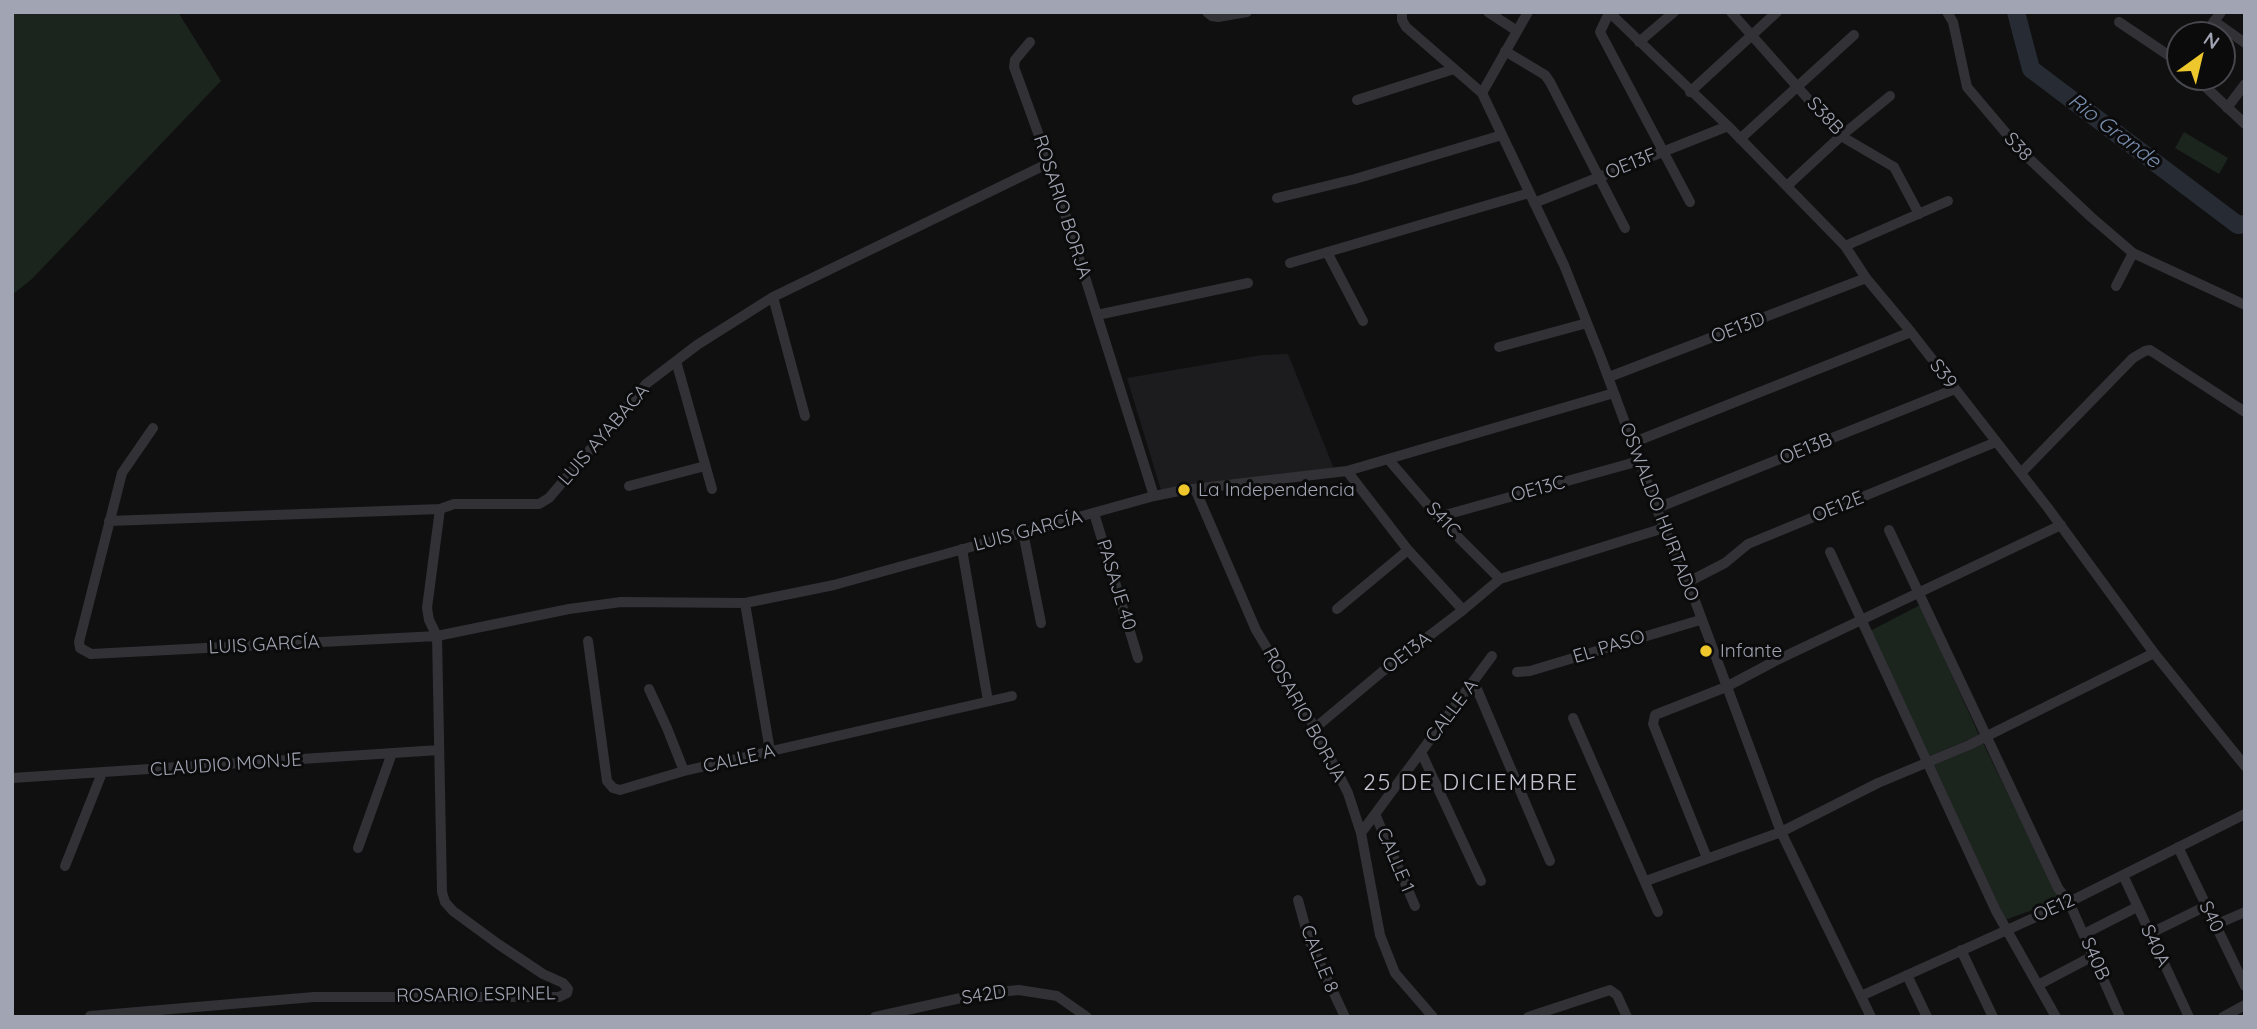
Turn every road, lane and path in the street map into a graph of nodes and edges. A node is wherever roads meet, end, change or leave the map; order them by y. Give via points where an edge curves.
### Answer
1 (1207, 12) edge
2 (1247, 12) edge
3 (1402, 12) edge
4 (1488, 12) edge
5 (1528, 12) edge
6 (1674, 12) edge
7 (1731, 12) edge
8 (1777, 12) edge
9 (1947, 12) edge
10 (1609, 13) edge
11 (2218, 17) edge
12 (2119, 22) dead end
13 (1517, 31) junction
14 (1751, 34) junction
15 (1854, 34) dead end
16 (1030, 42) dead end
17 (1639, 42) junction
18 (2245, 43) edge
19 (1505, 51) junction
20 (2166, 54) edge
21 (1454, 69) junction
22 (2245, 84) edge
23 (1797, 86) junction
24 (2209, 91) edge
25 (1690, 92) junction
26 (1482, 93) junction
27 (1890, 96) dead end
28 (1357, 100) dead end
29 (2227, 108) junction
30 (2245, 124) edge
31 (1728, 127) junction
32 (1502, 135) junction
33 (1841, 136) junction
34 (1741, 139) junction
35 (1663, 152) junction
36 (1049, 163) junction
37 (1598, 178) junction
38 (1788, 186) junction
39 (1277, 198) dead end
40 (1532, 198) junction
41 (1948, 201) dead end
42 (1690, 202) dead end
43 (1919, 214) junction
44 (1625, 228) dead end
45 (1845, 246) junction
46 (1327, 253) junction
47 (2133, 253) junction
48 (1290, 263) dead end
49 (1866, 278) junction
50 (1248, 283) dead end
51 (2116, 286) dead end
52 (773, 297) junction
53 (2245, 305) edge
54 (1097, 315) junction
55 (1363, 321) dead end
56 (1587, 323) junction
57 (1911, 332) junction
58 (1499, 348) dead end
59 (676, 361) junction
60 (1609, 377) junction
61 (1955, 389) junction
62 (1615, 393) junction
63 (2245, 412) edge
64 (805, 416) dead end
65 (153, 428) dead end
66 (1996, 442) junction
67 (1632, 443) junction
68 (1388, 459) junction
69 (1639, 461) junction
70 (705, 466) junction
71 (1347, 471) junction
72 (2021, 473) junction
73 (629, 486) dead end
74 (712, 489) dead end
75 (1195, 489) junction
76 (1154, 496) junction
77 (1657, 508) junction
78 (440, 509) junction
79 (1094, 513) junction
80 (1438, 516) junction
81 (109, 521) junction
82 (2061, 526) junction
83 (1664, 528) junction
84 (1889, 530) dead end
85 (1023, 532) junction
86 (962, 549) junction
87 (1408, 550) junction
88 (1830, 552) dead end
89 (1500, 579) junction
90 (1688, 582) junction
91 (1919, 593) junction
92 (745, 603) junction
93 (1337, 609) dead end
94 (1462, 610) junction
95 (1700, 620) junction
96 (1862, 620) junction
97 (1041, 623) dead end
98 (437, 636) junction
99 (588, 641) dead end
100 (2154, 653) junction
101 (1492, 656) dead end
102 (1138, 658) dead end
103 (1517, 672) dead end
104 (1474, 682) junction
105 (1726, 687) junction
106 (649, 689) dead end
107 (1012, 696) dead end
108 (988, 701) junction
109 (1573, 718) dead end
110 (1315, 728) junction
111 (1986, 736) junction
112 (439, 750) junction
113 (770, 751) junction
114 (1421, 752) junction
115 (392, 753) junction
116 (1927, 763) junction
117 (2245, 766) edge
118 (684, 771) junction
119 (102, 773) junction
120 (12, 778) edge
121 (1375, 814) junction
122 (2244, 818) edge
123 (1781, 832) junction
124 (1361, 833) junction
125 (2178, 847) junction
126 (358, 848) dead end
127 (1707, 858) junction
128 (1550, 861) dead end
129 (65, 866) dead end
130 (2123, 875) junction
131 (1481, 881) dead end
132 (1646, 881) junction
133 (1298, 900) dead end
134 (2069, 902) junction
135 (1415, 906) dead end
136 (2206, 906) junction
137 (2137, 907) junction
138 (1658, 912) dead end
139 (2245, 912) edge
140 (2215, 925) junction
141 (2007, 929) junction
142 (2084, 934) junction
143 (2149, 934) junction
144 (1961, 950) junction
145 (2093, 956) junction
146 (1907, 975) junction
147 (2038, 985) junction
148 (2245, 986) edge
149 (1861, 996) junction
150 (2245, 1005) edge
151 (90, 1016) edge
152 (2053, 1016) edge
153 (875, 1017) edge
154 (1087, 1017) edge
155 (1345, 1017) edge
156 (1433, 1017) edge
157 (1528, 1017) edge
158 (1627, 1017) edge
159 (1871, 1017) edge
160 (1927, 1017) edge
161 (1993, 1017) edge
162 (2120, 1017) edge
163 (2189, 1017) edge
164 (2223, 1017) edge

1 - 2 street via 1218,17
3 - 21 street via 1406,27
4 - 13 street
5 - 13 street
6 - 17 street
7 - 14 street, S38B
8 - 14 street
9 - 47 street, S38 via 1972,95 2022,152
10 - 17 street, S39
10 - 35 street via 1600,32
11 - 18 street
12 - 20 street
13 - 19 street
14 - 23 street, S38B
14 - 25 street
15 - 23 street
16 - 36 street, ROSARIO BORJA via 1014,67
17 - 25 street, S39
19 - 26 street
19 - 37 street via 1545,75
21 - 26 street
21 - 28 street
22 - 29 street
23 - 33 street, S38B
23 - 34 street
24 - 29 street
25 - 31 street, S39
26 - 32 street, OSWALDO HURTADO
27 - 33 street
29 - 30 street
31 - 34 street, S39
31 - 35 street, OE13F
32 - 39 street
32 - 40 street, OSWALDO HURTADO
33 - 38 street
33 - 43 street, S38B via 1894,167
34 - 38 street, S39
35 - 37 street, OE13F
35 - 42 street
36 - 52 street, LUIS AYABACA
36 - 54 street, ROSARIO BORJA
37 - 40 street, OE13F
37 - 44 street
38 - 45 street, S39
40 - 46 street, OE13F
40 - 56 street, OSWALDO HURTADO
41 - 43 street
43 - 45 street
45 - 49 street, S39
46 - 48 street, OE13F
46 - 55 street
47 - 51 street
47 - 53 street, S38
49 - 57 street, S39
49 - 60 street, OE13D
50 - 54 street
52 - 59 street, LUIS AYABACA
52 - 64 street
54 - 76 street, ROSARIO BORJA
56 - 58 street
56 - 60 street, OSWALDO HURTADO
57 - 61 street, S39
57 - 67 street
59 - 70 street
59 - 78 street, LUIS AYABACA via 646,384 549,498 539,504 454,504
60 - 62 street, OSWALDO HURTADO
61 - 66 street, S39
61 - 77 street, OE13B
62 - 67 street, OSWALDO HURTADO
62 - 68 street, LUIS GARCÍA
63 - 72 street via 2150,350 2133,358
65 - 81 street via 122,473
66 - 72 street, S39
66 - 90 street, OE12E via 1748,544 1725,563
67 - 69 street, OSWALDO HURTADO
68 - 71 street, LUIS GARCÍA
68 - 80 street, S41C
69 - 77 street, OSWALDO HURTADO
69 - 80 street, OE13C
70 - 73 street
70 - 74 street
71 - 75 street, LUIS GARCÍA
71 - 87 street
72 - 82 street, S39
75 - 76 street, LUIS GARCÍA
75 - 110 street, ROSARIO BORJA via 1256,630
76 - 79 street, LUIS GARCÍA
77 - 83 street, OSWALDO HURTADO
78 - 81 street, LUIS AYABACA
78 - 98 street via 426,608
79 - 85 street, LUIS GARCÍA
79 - 102 street, PASAJE 40
80 - 89 street, S41C
81 - 98 street, LUIS GARCÍA via 79,642 83,651 91,654
82 - 91 street
82 - 100 street, S39
83 - 89 street
83 - 90 street, OSWALDO HURTADO
84 - 91 street, S40B
85 - 86 street, LUIS GARCÍA
85 - 97 street
86 - 92 street, LUIS GARCÍA via 834,585
86 - 108 street
87 - 93 street
87 - 94 street
88 - 96 street
89 - 94 street, OE13A
90 - 95 street, OSWALDO HURTADO
91 - 96 street
91 - 111 street, S40B
92 - 98 street, LUIS GARCÍA via 621,602
92 - 113 street
94 - 110 street, OE13A
95 - 103 street, EL PASO
95 - 105 street, OSWALDO HURTADO
96 - 105 street
96 - 116 street
98 - 112 street, ROSARIO ESPINEL
99 - 118 street, CALLE A via 607,781 620,790
100 - 111 street
100 - 117 street, S39
101 - 104 street, CALLE A
104 - 114 street, CALLE A
104 - 128 street
105 - 123 street, OSWALDO HURTADO
105 - 127 street via 1653,718
106 - 118 street
107 - 108 street, CALLE A
108 - 113 street, CALLE A
109 - 132 street
110 - 124 street, ROSARIO BORJA via 1348,793
111 - 116 street
111 - 134 street, S40B via 2058,888
112 - 115 street, CLAUDIO MONJE
112 - 151 street, ROSARIO ESPINEL via 442,892 446,902 498,944 563,983 568,989 564,995 314,996
113 - 118 street, CALLE A
114 - 121 street, CALLE A
114 - 131 street
115 - 119 street, CLAUDIO MONJE
115 - 126 street
116 - 123 street
116 - 141 street
119 - 120 street, CLAUDIO MONJE
119 - 129 street
121 - 124 street, CALLE A
121 - 135 street, CALLE 1
122 - 125 street, OE12
123 - 127 street
123 - 149 street, OSWALDO HURTADO
124 - 156 street, ROSARIO BORJA via 1385,948 1395,973
125 - 130 street, OE12
125 - 136 street, S40
127 - 132 street
130 - 134 street, OE12
130 - 137 street, S40A
132 - 138 street
133 - 155 street, CALLE 8 via 1308,940
134 - 141 street, OE12
134 - 142 street, S40B
136 - 140 street, S40
136 - 143 street
137 - 142 street
137 - 143 street, S40A
139 - 140 street
140 - 148 street, S40
141 - 144 street, OE12
141 - 147 street
142 - 145 street, S40B
143 - 163 street, S40A
144 - 146 street, OE12
144 - 161 street
145 - 147 street
145 - 162 street, S40B
146 - 149 street, OE12
146 - 160 street
147 - 152 street
149 - 159 street, OSWALDO HURTADO
150 - 164 street
153 - 154 street, S42D via 1019,989 1057,996
157 - 158 street via 1610,990

